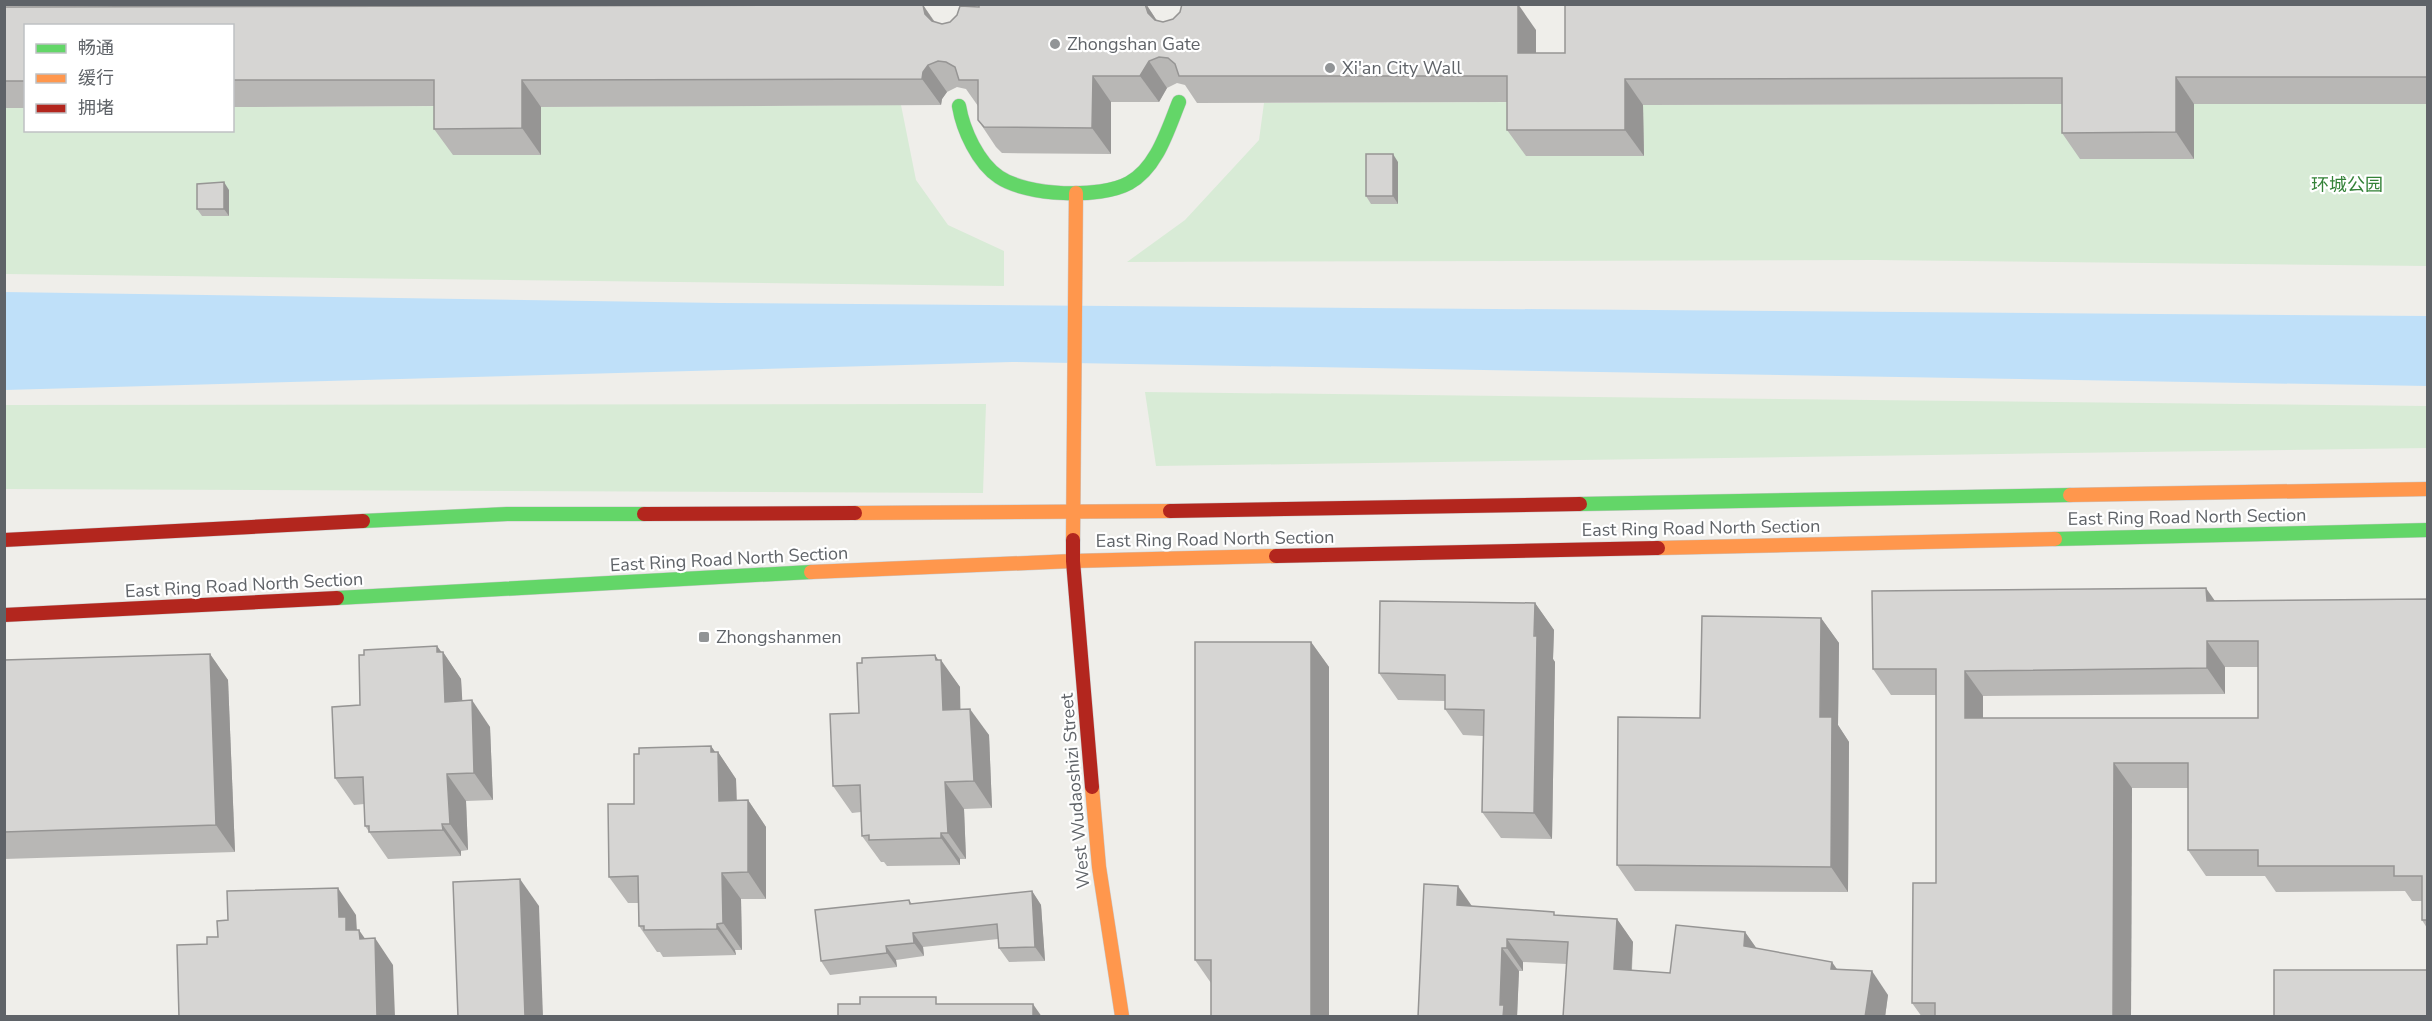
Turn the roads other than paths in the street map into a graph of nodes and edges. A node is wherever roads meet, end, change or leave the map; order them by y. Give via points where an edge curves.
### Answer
1 (1179, 102) edge
2 (958, 105) edge
3 (1076, 193) junction
4 (2427, 489) edge
5 (1072, 513) junction
6 (2427, 530) edge
7 (4, 538) edge
8 (1073, 561) junction
9 (4, 617) edge
10 (1122, 1017) edge

1 - 3 main road via 1156,158 1130,183 1099,192
2 - 3 main road via 980,157 999,177 1029,189
3 - 5 main road, West Wudaoshizi Street
4 - 5 main road, East Ring Road North Section
5 - 7 main road, East Ring Road North Section via 507,514
5 - 8 main road, West Wudaoshizi Street
6 - 8 main road, East Ring Road North Section
8 - 9 main road, East Ring Road North Section via 707,577
8 - 10 main road, West Wudaoshizi Street via 1099,867

